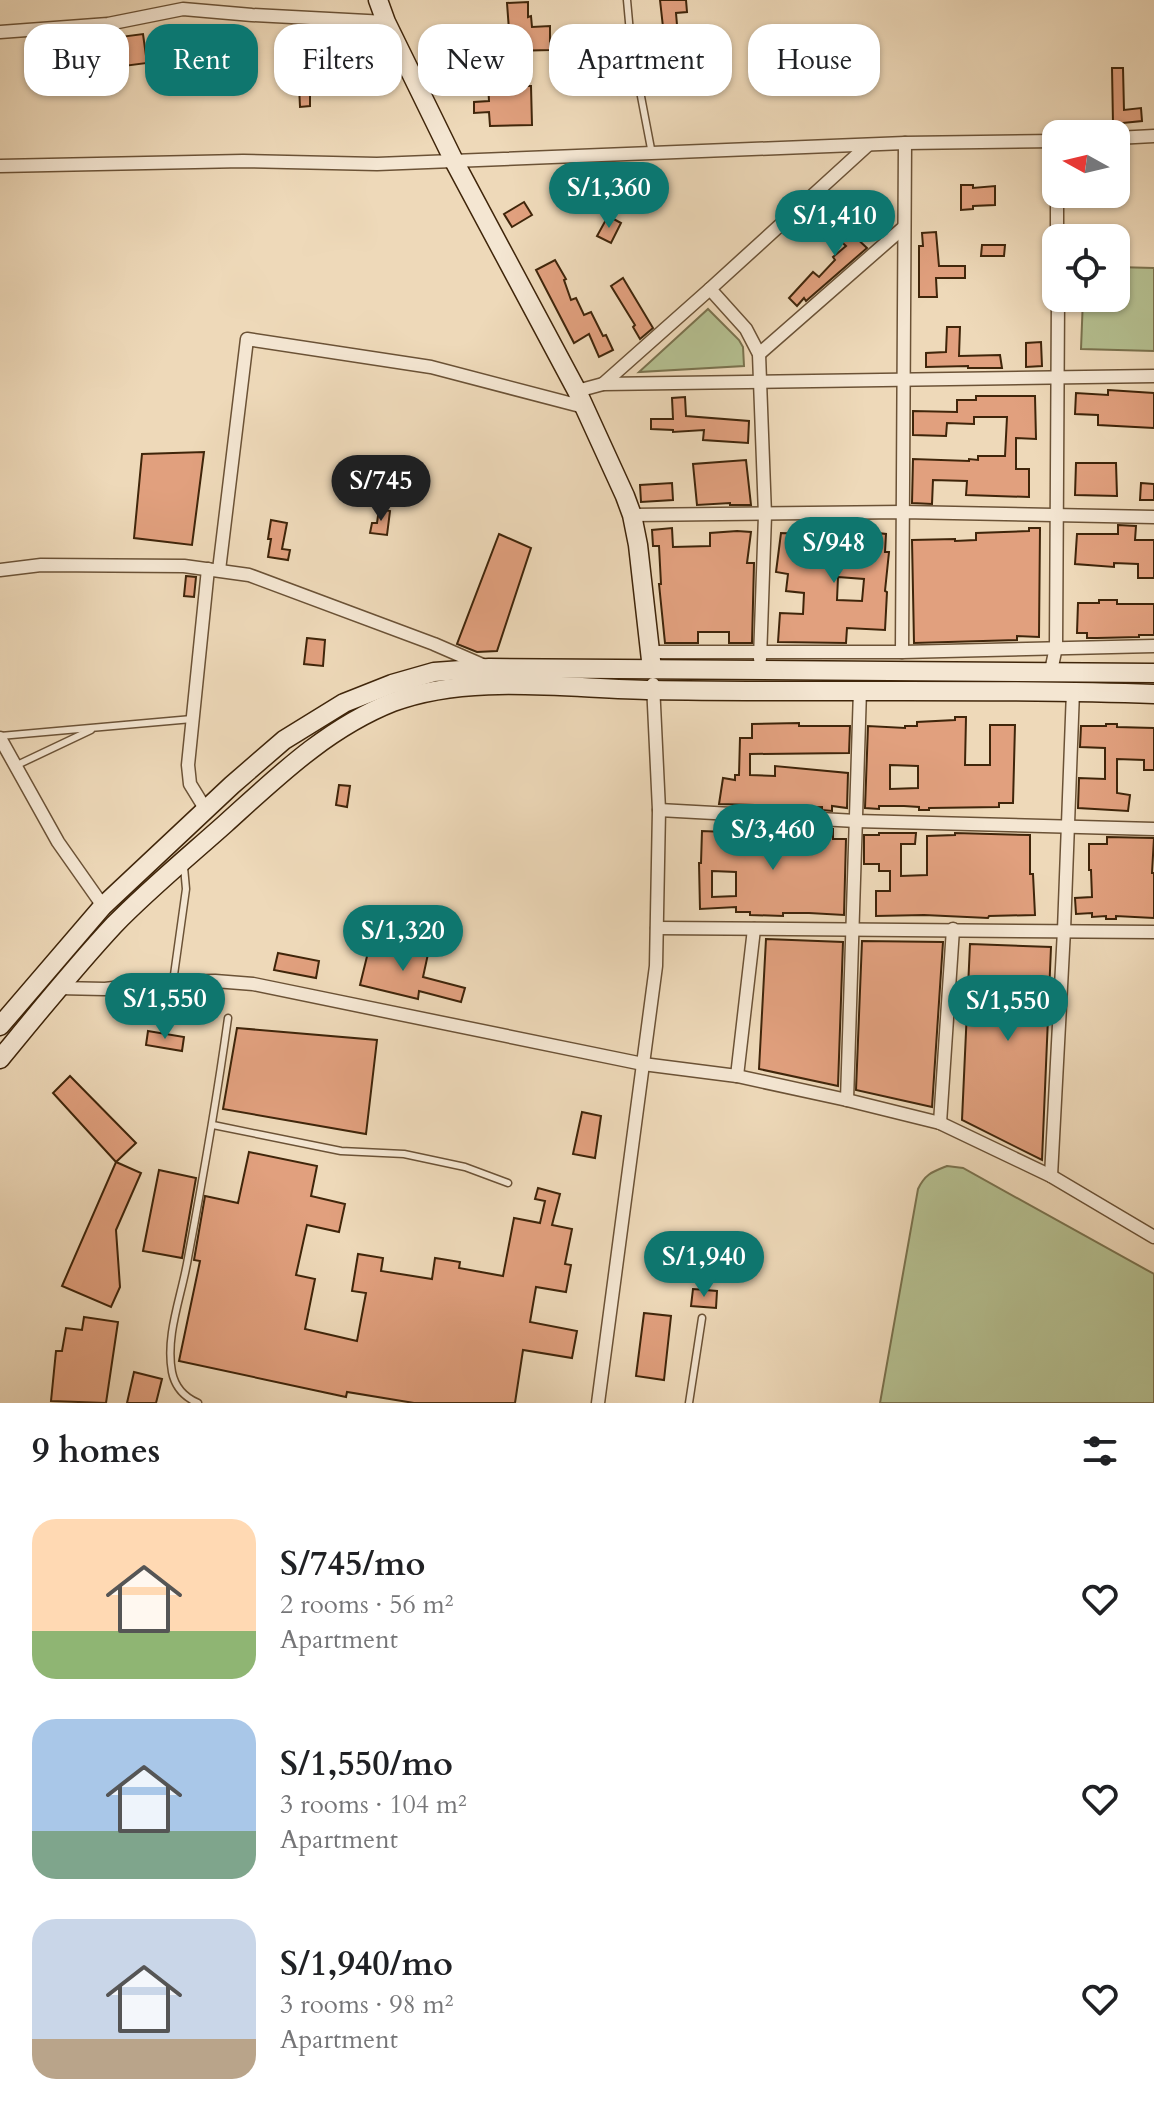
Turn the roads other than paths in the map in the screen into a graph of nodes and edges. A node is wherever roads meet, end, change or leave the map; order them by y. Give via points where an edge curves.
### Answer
1 (378, 0) edge
2 (627, 0) edge
3 (386, 22) junction
4 (0, 32) edge
5 (1154, 136) edge
6 (1130, 137) edge
7 (1042, 141) edge
8 (905, 143) junction
9 (868, 145) junction
10 (652, 154) junction
11 (454, 161) junction
12 (0, 166) edge
13 (903, 228) junction
14 (710, 289) junction
15 (1058, 312) edge
16 (759, 354) junction
17 (1154, 376) edge
18 (1058, 379) junction
19 (902, 380) junction
20 (761, 381) junction
21 (603, 384) junction
22 (580, 399) junction
23 (903, 512) junction
24 (632, 515) junction
25 (765, 515) junction
26 (1058, 516) junction
27 (1154, 517) edge
28 (214, 569) junction
29 (0, 570) edge
30 (1154, 646) edge
31 (1056, 647) junction
32 (902, 652) junction
33 (651, 661) junction
34 (760, 661) junction
35 (489, 668) junction
36 (1051, 671) junction
37 (1154, 673) edge
38 (653, 690) junction
39 (860, 690) junction
40 (1073, 691) junction
41 (1154, 694) edge
42 (193, 719) junction
43 (95, 729) junction
44 (0, 737) edge
45 (15, 766) junction
46 (206, 810) junction
47 (659, 810) junction
48 (856, 821) junction
49 (1067, 826) junction
50 (1154, 829) edge
51 (183, 862) junction
52 (103, 906) junction
53 (657, 928) junction
54 (754, 929) junction
55 (953, 929) junction
56 (853, 930) junction
57 (1064, 930) junction
58 (1154, 932) edge
59 (173, 982) junction
60 (58, 988) junction
61 (228, 1018) dead end
62 (0, 1026) edge
63 (0, 1059) edge
64 (643, 1064) junction
65 (737, 1076) junction
66 (847, 1100) junction
67 (940, 1123) junction
68 (213, 1125) junction
69 (1051, 1176) junction
70 (508, 1183) dead end
71 (1154, 1237) edge
72 (702, 1318) dead end
73 (198, 1403) edge
74 (598, 1403) edge
75 (689, 1403) edge

1 - 3 main road
2 - 10 lane
3 - 4 street via 183,9 108,24
3 - 11 main road
5 - 6 street
7 - 8 street
8 - 9 street
8 - 13 street
9 - 10 street
9 - 14 street
10 - 11 street
11 - 12 street
11 - 22 main road
13 - 16 street
13 - 19 street
14 - 16 street via 746,329
14 - 21 street
15 - 18 street
16 - 20 street
17 - 18 street
18 - 19 street
18 - 26 street
19 - 20 street
19 - 23 street
20 - 21 street
20 - 25 street
21 - 22 street
22 - 24 main road
22 - 28 street via 431,367 247,339
23 - 25 street
23 - 26 street
23 - 32 street
24 - 25 street
24 - 33 main road
25 - 34 street
26 - 27 street
26 - 31 street
28 - 29 street via 41,565
28 - 35 street via 249,575
28 - 42 street
30 - 31 street
31 - 32 street
31 - 36 street
32 - 34 street
33 - 34 main road
33 - 35 main road
33 - 38 street
34 - 36 main road
35 - 46 main road via 434,672 344,703 284,740
36 - 37 main road
38 - 39 main road
38 - 47 street
38 - 51 main road via 488,685 394,702 299,756
39 - 40 main road
39 - 48 street
40 - 41 main road
40 - 49 street
42 - 43 lane
42 - 46 street via 190,784
43 - 44 lane
43 - 45 lane
44 - 45 street
45 - 52 street via 58,842
46 - 52 main road
47 - 48 street
47 - 53 street
48 - 49 street
48 - 56 street
49 - 50 street
49 - 57 street
51 - 59 lane via 186,889
51 - 60 main road via 116,923
52 - 62 main road
53 - 54 street
53 - 64 street
54 - 56 street
54 - 65 street
55 - 56 street
55 - 57 street
55 - 67 street
56 - 66 street
57 - 58 street
57 - 69 street
59 - 60 street
59 - 64 street via 253,984
60 - 63 main road
61 - 68 lane
64 - 65 street
64 - 74 street
65 - 66 street
66 - 67 street
67 - 69 street
68 - 70 lane via 341,1151 404,1154
68 - 73 lane via 170,1343 176,1386
69 - 71 street
72 - 75 lane

